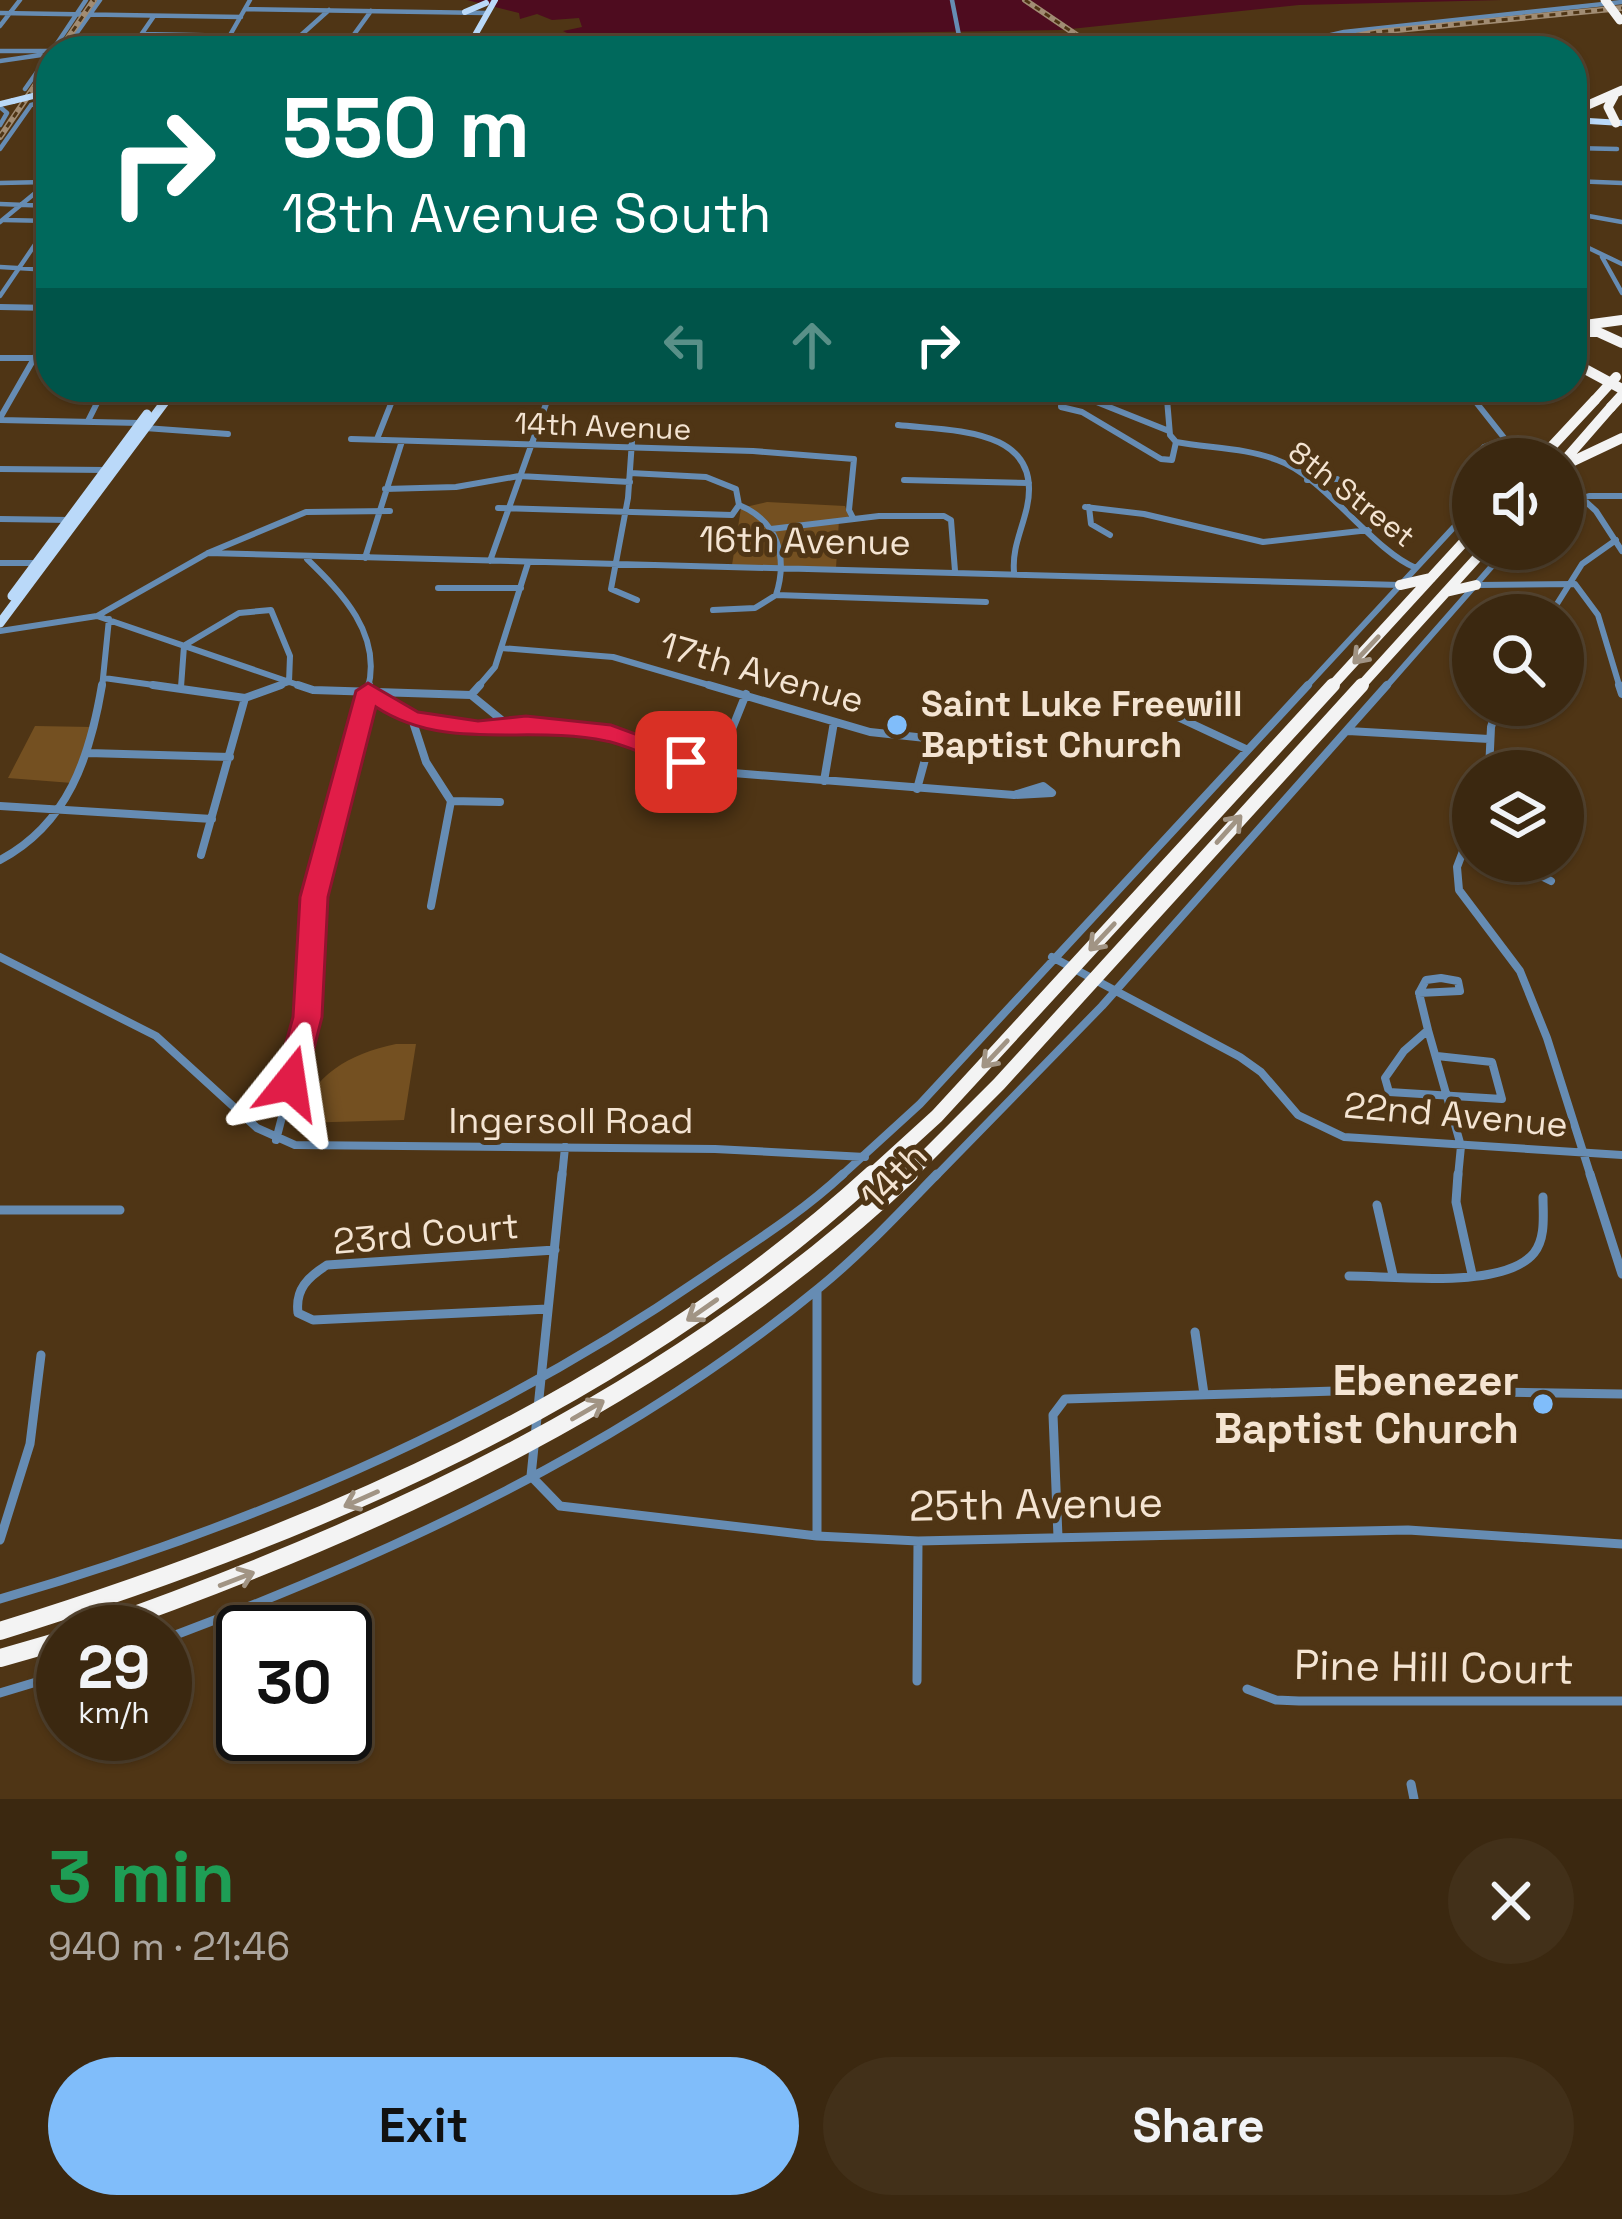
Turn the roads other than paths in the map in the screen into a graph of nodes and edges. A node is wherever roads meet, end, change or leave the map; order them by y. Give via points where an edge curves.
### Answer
1 (20, 0) edge
2 (86, 0) edge
3 (100, 0) edge
4 (250, 0) edge
5 (952, 0) edge
6 (1608, 0) edge
7 (1622, 2) edge
8 (488, 6) edge
9 (245, 9) junction
10 (329, 10) junction
11 (372, 10) junction
12 (464, 12) joint
13 (0, 14) edge
14 (9, 14) junction
15 (76, 14) junction
16 (89, 14) junction
17 (158, 16) junction
18 (241, 17) junction
19 (1621, 20) edge
20 (0, 26) edge
21 (145, 34) joint
22 (62, 36) edge
23 (74, 36) edge
24 (201, 36) edge
25 (230, 36) edge
26 (300, 36) edge
27 (352, 36) edge
28 (473, 36) edge
29 (960, 36) edge
30 (1332, 36) edge
31 (0, 51) edge
32 (36, 52) edge
33 (36, 55) edge
34 (0, 61) edge
35 (36, 73) edge
36 (25, 89) dead end
37 (36, 95) edge
38 (36, 103) edge
39 (0, 105) edge
40 (1620, 110) edge
41 (1587, 114) edge
42 (1587, 114) edge
43 (0, 125) edge
44 (0, 148) edge
45 (1587, 148) edge
46 (1617, 149) dead end
47 (36, 181) edge
48 (0, 182) edge
49 (1587, 182) edge
50 (1622, 183) edge
51 (36, 191) edge
52 (0, 204) edge
53 (18, 205) junction
54 (36, 206) edge
55 (1587, 215) edge
56 (1, 221) edge
57 (36, 221) edge
58 (1622, 221) edge
59 (36, 244) edge
60 (1587, 248) edge
61 (1602, 255) junction
62 (1622, 264) edge
63 (0, 267) edge
64 (20, 268) junction
65 (36, 269) edge
66 (1622, 293) edge
67 (0, 296) edge
68 (0, 307) edge
69 (36, 308) edge
70 (1622, 320) edge
71 (1587, 326) edge
72 (1587, 331) edge
73 (1622, 343) edge
74 (36, 354) edge
75 (0, 358) edge
76 (34, 358) junction
77 (1587, 374) edge
78 (1619, 374) edge
79 (1622, 394) edge
80 (98, 402) edge
81 (161, 402) edge
82 (392, 402) edge
83 (546, 402) edge
84 (1060, 402) edge
85 (1096, 402) edge
86 (1167, 402) edge
87 (1476, 402) edge
88 (0, 419) edge
89 (88, 421) junction
90 (898, 425) dead end
91 (143, 426) junction
92 (634, 427) dead end
93 (1169, 431) junction
94 (228, 434) dead end
95 (1503, 438) edge
96 (1557, 438) edge
97 (1622, 438) edge
98 (351, 439) dead end
99 (1584, 439) edge
100 (376, 440) junction
101 (402, 441) junction
102 (1176, 442) junction
103 (533, 444) junction
104 (632, 448) junction
105 (1584, 455) edge
106 (0, 469) edge
107 (108, 470) junction
108 (519, 476) junction
109 (630, 477) junction
110 (1337, 478) dead end
111 (1306, 480) junction
112 (904, 481) dead end
113 (1029, 483) junction
114 (385, 489) junction
115 (1622, 496) edge
116 (1584, 497) edge
117 (1584, 500) edge
118 (739, 505) junction
119 (502, 508) junction
120 (379, 510) junction
121 (390, 511) dead end
122 (626, 511) junction
123 (853, 518) junction
124 (0, 519) edge
125 (72, 520) junction
126 (772, 529) junction
127 (1452, 529) edge
128 (1370, 530) junction
129 (1110, 535) dead end
130 (1616, 540) junction
131 (1622, 550) edge
132 (208, 553) junction
133 (1452, 554) edge
134 (305, 556) junction
135 (365, 558) junction
136 (490, 562) junction
137 (0, 563) edge
138 (41, 563) junction
139 (528, 563) junction
140 (617, 565) junction
141 (782, 568) junction
142 (1415, 569) junction
143 (1489, 570) edge
144 (1493, 570) edge
145 (955, 571) junction
146 (1014, 572) junction
147 (1464, 572) joint
148 (1429, 579) junction
149 (1569, 583) junction
150 (1371, 584) junction
151 (1400, 585) junction
152 (1476, 585) junction
153 (1512, 585) junction
154 (521, 588) junction
155 (438, 589) dead end
156 (1445, 592) junction
157 (1562, 594) edge
158 (776, 595) junction
159 (1415, 597) junction
160 (637, 600) dead end
161 (1386, 600) junction
162 (986, 602) dead end
163 (713, 610) dead end
164 (0, 613) edge
165 (98, 616) junction
166 (109, 620) junction
167 (0, 627) edge
168 (184, 646) junction
169 (501, 648) junction
170 (104, 678) junction
171 (289, 682) junction
172 (181, 687) junction
173 (368, 691) junction
174 (1124, 692) dead end
175 (471, 694) junction
176 (746, 694) junction
177 (1622, 694) edge
178 (245, 698) junction
179 (412, 719) junction
180 (834, 722) junction
181 (509, 726) junction
182 (1492, 726) edge
183 (1347, 731) junction
184 (1489, 739) junction
185 (930, 741) junction
186 (1009, 747) dead end
187 (1246, 749) junction
188 (1489, 750) edge
189 (88, 752) junction
190 (230, 758) junction
191 (724, 771) junction
192 (824, 781) junction
193 (917, 789) junction
194 (1014, 795) dead end
195 (452, 800) junction
196 (500, 802) dead end
197 (0, 806) edge
198 (59, 810) junction
199 (212, 819) junction
200 (201, 855) dead end
201 (0, 860) edge
202 (1458, 882) edge
203 (431, 906) dead end
204 (0, 957) edge
205 (1052, 957) junction
206 (1074, 968) junction
207 (1094, 978) junction
208 (1117, 990) junction
209 (1419, 993) junction
210 (1428, 1030) junction
211 (1437, 1057) junction
212 (1448, 1099) junction
213 (276, 1140) junction
214 (1461, 1146) junction
215 (565, 1147) junction
216 (1585, 1154) junction
217 (1622, 1155) edge
218 (866, 1158) junction
219 (1543, 1197) dead end
220 (1377, 1205) dead end
221 (0, 1210) edge
222 (120, 1210) dead end
223 (555, 1250) junction
224 (1472, 1274) junction
225 (1622, 1274) edge
226 (1393, 1275) junction
227 (1349, 1276) dead end
228 (817, 1290) junction
229 (548, 1310) junction
230 (1195, 1332) dead end
231 (41, 1355) dead end
232 (541, 1378) junction
233 (1204, 1394) junction
234 (1622, 1394) edge
235 (536, 1412) junction
236 (532, 1441) junction
237 (531, 1476) junction
238 (817, 1536) junction
239 (1058, 1537) junction
240 (0, 1540) edge
241 (918, 1541) junction
242 (1622, 1544) edge
243 (0, 1599) edge
244 (161, 1605) edge
245 (192, 1629) edge
246 (0, 1631) edge
247 (36, 1648) edge
248 (0, 1658) edge
249 (917, 1681) dead end
250 (36, 1682) edge
251 (1247, 1689) dead end
252 (0, 1693) edge
253 (1622, 1702) edge
254 (1411, 1784) dead end
255 (1414, 1799) edge

1 - 14 street
2 - 15 street
3 - 16 street
4 - 9 street
5 - 29 street
6 - 19 highway, bridge
7 - 30 street
8 - 12 main road
8 - 28 main road
9 - 10 street
9 - 18 street
10 - 11 street
10 - 26 street
11 - 12 street
11 - 27 street
13 - 14 street
14 - 15 street
14 - 20 street
15 - 16 street
15 - 22 street
16 - 17 street
16 - 23 street
17 - 18 street
17 - 21 street
18 - 25 street
21 - 24 street
31 - 32 street
33 - 34 street
35 - 36 street
37 - 39 main road, bridge
38 - 44 street
39 - 43 street via 7,113
40 - 41 highway
40 - 42 main road
45 - 46 street
47 - 48 street
49 - 50 street
51 - 53 street
52 - 53 street
53 - 54 street
53 - 56 street
55 - 58 street
56 - 57 street
59 - 64 street
60 - 61 street
61 - 62 street
61 - 66 street
63 - 64 street
64 - 65 street
64 - 67 street
68 - 69 street
70 - 71 highway
72 - 73 highway
74 - 76 street
75 - 76 street
76 - 88 street
77 - 79 highway
78 - 96 highway, bridge
79 - 99 highway, bridge
80 - 89 street
81 - 91 main road
82 - 100 street
83 - 103 street
84 - 102 street, 8th Street via 1167,460
85 - 93 street
86 - 93 street
87 - 95 street
88 - 89 street
89 - 91 street
90 - 113 street via 1009,444 1028,463
91 - 94 street
91 - 107 main road
92 - 104 street
93 - 102 street
97 - 105 highway
98 - 100 street, 14th Avenue
100 - 101 street, 14th Avenue
101 - 103 street, 14th Avenue
101 - 114 street
102 - 111 street, 8th Street via 1269,457
103 - 104 street, 14th Avenue
103 - 108 street
104 - 109 street
104 - 123 street, 14th Avenue via 854,459
106 - 107 street
107 - 125 main road
108 - 109 street
108 - 114 street
108 - 119 street
109 - 118 street via 723,482 736,488
109 - 122 street
110 - 111 street
111 - 128 street, 8th Street
112 - 113 street
113 - 146 street
114 - 120 street
115 - 116 street
117 - 130 street
118 - 122 street via 732,515
118 - 126 street
119 - 122 street
119 - 136 street
120 - 121 street
120 - 132 street via 305,512
120 - 135 street
122 - 140 street
123 - 126 street
123 - 145 street via 949,517
124 - 125 street
125 - 138 main road
126 - 141 street
127 - 142 street
128 - 129 street via 1263,542 1087,507 1091,524
128 - 142 street, 8th Street
130 - 131 street
130 - 149 street via 1587,558
132 - 134 street, 16th Avenue
132 - 165 street
133 - 148 highway
134 - 135 street, 16th Avenue
134 - 173 street via 358,612 372,652
135 - 136 street, 16th Avenue
136 - 139 street, 16th Avenue
137 - 138 street
138 - 164 main road
138 - 167 main road
139 - 140 street, 16th Avenue
139 - 154 street
140 - 141 street, 16th Avenue
140 - 160 street via 611,590
141 - 145 street, 16th Avenue
141 - 158 street
142 - 148 highway via 1415,577
142 - 151 street
143 - 152 street, 14th
144 - 153 street
145 - 146 street, 16th Avenue
146 - 150 street, 16th Avenue
147 - 152 highway
147 - 156 highway
148 - 151 highway
148 - 159 highway
149 - 153 street
149 - 157 street
149 - 177 street via 1598,615
150 - 151 street, 16th Avenue
150 - 161 street
151 - 159 highway
151 - 161 street
152 - 153 street
152 - 156 highway
152 - 183 street, 14th
154 - 155 street
154 - 169 street
207 -> 156 highway
158 - 162 street
158 - 163 street via 754,608
159 -> 206 highway
161 - 187 street
165 - 166 street
165 - 167 street
166 - 168 street
166 - 170 street
168 - 171 street
168 - 171 street via 239,613 265,608 285,636
168 - 172 street
169 - 175 street via 490,676
169 - 176 street, 17th Avenue via 613,657
170 - 172 street
170 - 189 street
171 - 173 street
171 - 178 street
172 - 178 street
173 - 175 street
173 - 179 street
173 - 213 street via 314,897 308,1017
174 - 187 street
175 - 181 street
176 - 180 street, 17th Avenue
176 - 191 street
178 - 190 street
179 - 181 street
179 - 195 street via 426,762
180 - 185 street, 17th Avenue
180 - 192 street
181 - 191 street via 611,733
182 - 184 street
183 - 184 street
183 - 208 street, 14th
184 - 188 street
185 - 186 street, 17th Avenue
185 - 193 street
187 - 205 street
189 - 190 street
189 - 198 street
190 - 199 street
191 - 192 street
192 - 193 street
193 - 194 street
195 - 196 street
195 - 203 street
197 - 198 street
198 - 199 street
198 - 201 street via 28,846
199 - 200 street
202 - 216 street via 1520,971
204 - 213 street via 156,1036
205 - 206 street, 22nd Avenue
205 - 218 street
206 - 207 street, 22nd Avenue
206 -> 235 highway via 937,1116 830,1213 690,1318
207 - 208 street, 22nd Avenue
236 -> 207 highway via 666,1363 828,1245 933,1153
208 - 214 street, 22nd Avenue via 1255,1067 1322,1130
208 - 228 street, 14th
209 - 209 street via 1453,993 1461,986 1433,978
209 - 210 street
210 - 211 street
210 - 212 street via 1403,1051 1383,1085 1399,1095
211 - 212 street
211 - 212 street via 1492,1062 1502,1085 1502,1099
212 - 214 street
213 - 215 street, Ingersoll Road via 340,1149
214 - 216 street, 22nd Avenue
214 - 224 street via 1456,1202
215 - 218 street, Ingersoll Road
215 - 223 street
216 - 217 street, 22nd Avenue
216 - 225 street
218 - 232 street via 692,1287
219 - 224 street via 1533,1256 1504,1273
220 - 226 street
221 - 222 street
223 - 229 street
223 - 229 street, 23rd Court via 327,1265 298,1289 295,1306 313,1320
224 - 226 street
226 - 227 street
228 - 237 street, 14th
228 - 238 street
229 - 232 street
230 - 233 street
231 - 240 street via 30,1444
232 - 235 street
232 - 243 street via 296,1497
233 - 234 street
233 - 239 street via 1055,1406
235 - 236 street
235 -> 246 highway via 295,1528
236 - 237 street
244 -> 236 highway via 290,1558
237 - 238 street, 25th Avenue via 565,1507
237 - 245 street, 14th via 379,1553
238 - 241 street, 25th Avenue
239 - 241 street, 25th Avenue
239 - 242 street, 25th Avenue via 1408,1530
241 - 249 street
247 - 248 highway
250 - 252 street
251 - 253 street, Pine Hill Court via 1276,1700
254 - 255 street

